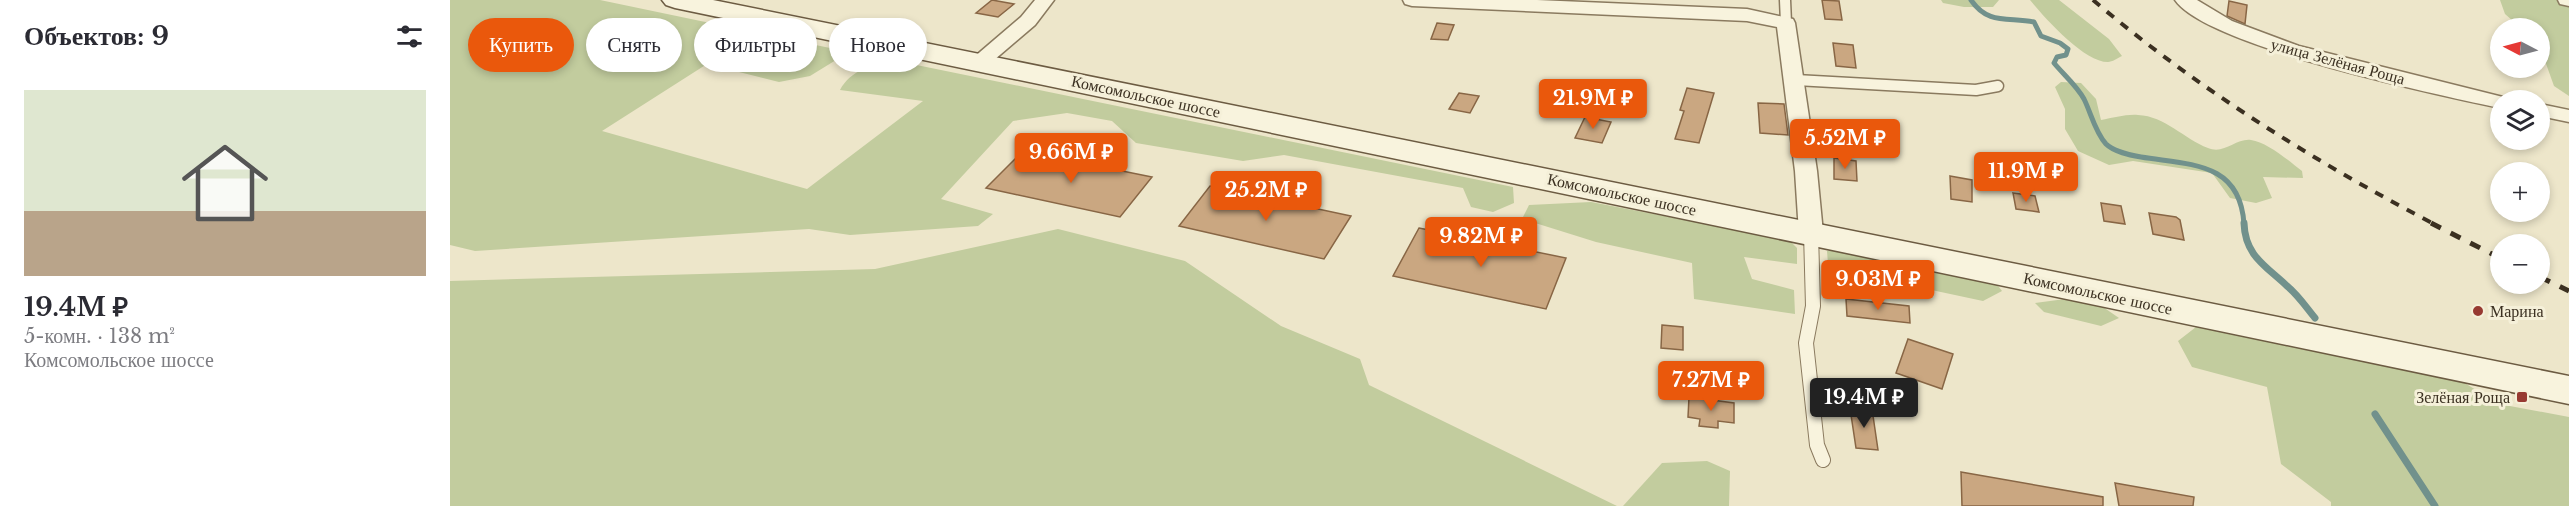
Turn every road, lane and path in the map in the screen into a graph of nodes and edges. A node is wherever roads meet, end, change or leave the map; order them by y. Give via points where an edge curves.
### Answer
1 (675, 0) edge
2 (1045, 0) edge
3 (1412, 0) edge
4 (1785, 0) edge
5 (2184, 0) edge
6 (1786, 23) junction
7 (980, 62) junction
8 (1796, 80) junction
9 (1998, 86) dead end
10 (2490, 100) edge
11 (2550, 112) edge
12 (2569, 116) edge
13 (1811, 233) junction
14 (2569, 390) edge
15 (1823, 460) dead end

1 - 7 main road, Комсомольское шоссе
2 - 7 street via 1028,21
3 - 6 street via 1747,15
4 - 6 lane
5 - 10 street, улица Зелёная Роща via 2245,35
6 - 8 street
7 - 13 main road, Комсомольское шоссе
8 - 9 lane via 1976,90
8 - 13 street
11 - 12 street
13 - 14 main road, Комсомольское шоссе
13 - 15 lane via 1813,306 1806,343 1817,445

